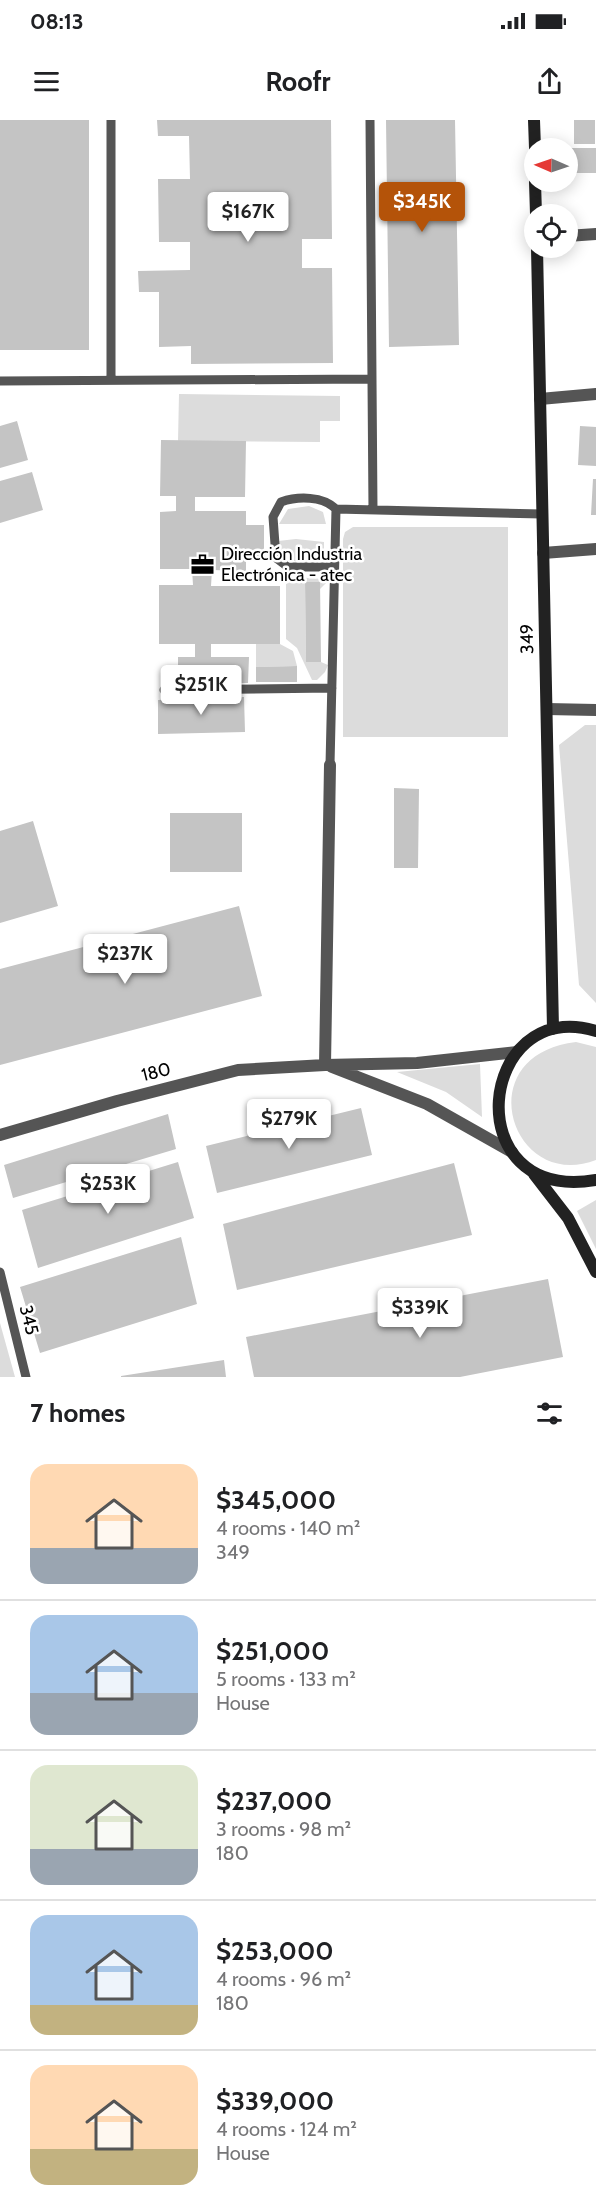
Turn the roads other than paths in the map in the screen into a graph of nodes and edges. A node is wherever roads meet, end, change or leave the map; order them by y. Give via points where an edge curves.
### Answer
1 (111, 120) edge
2 (370, 120) edge
3 (534, 120) edge
4 (535, 138) edge
5 (596, 234) edge
6 (578, 235) edge
7 (537, 258) edge
8 (372, 379) junction
9 (111, 380) junction
10 (0, 381) edge
11 (596, 394) edge
12 (540, 399) junction
13 (336, 509) junction
14 (373, 510) junction
15 (542, 514) junction
16 (596, 549) edge
17 (543, 553) junction
18 (334, 567) junction
19 (332, 688) junction
20 (164, 690) dead end
21 (547, 709) junction
22 (596, 710) edge
23 (330, 765) joint
24 (593, 1027) edge
25 (553, 1029) junction
26 (517, 1052) junction
27 (325, 1065) junction
28 (0, 1135) edge
29 (512, 1152) junction
30 (531, 1171) junction
31 (596, 1180) edge
32 (0, 1272) edge
33 (596, 1272) edge
34 (26, 1377) edge

1 - 9 lane
2 - 8 lane
3 - 4 street
5 - 6 street
7 - 12 street, 349
8 - 9 lane
8 - 14 lane
9 - 10 lane
11 - 12 street
12 - 15 street, 349
13 - 14 lane
13 - 18 lane
13 - 18 lane via 323,500 290,499 281,502 273,517 273,551 280,563 288,567
14 - 15 lane
15 - 17 street, 349
16 - 17 street
17 - 21 street, 349
18 - 19 lane
19 - 20 lane
19 - 23 lane
21 - 22 street
21 - 25 street, 349
23 - 27 street
24 - 25 street
25 - 26 street
26 - 27 street, 180 via 417,1064
26 - 29 street via 503,1075 497,1101 500,1128
27 - 28 street, 180 via 238,1070
27 - 29 street, 180 via 427,1104
29 - 30 street
30 - 31 street via 552,1181 575,1184
30 - 33 street via 567,1218
32 - 34 lane, 345

